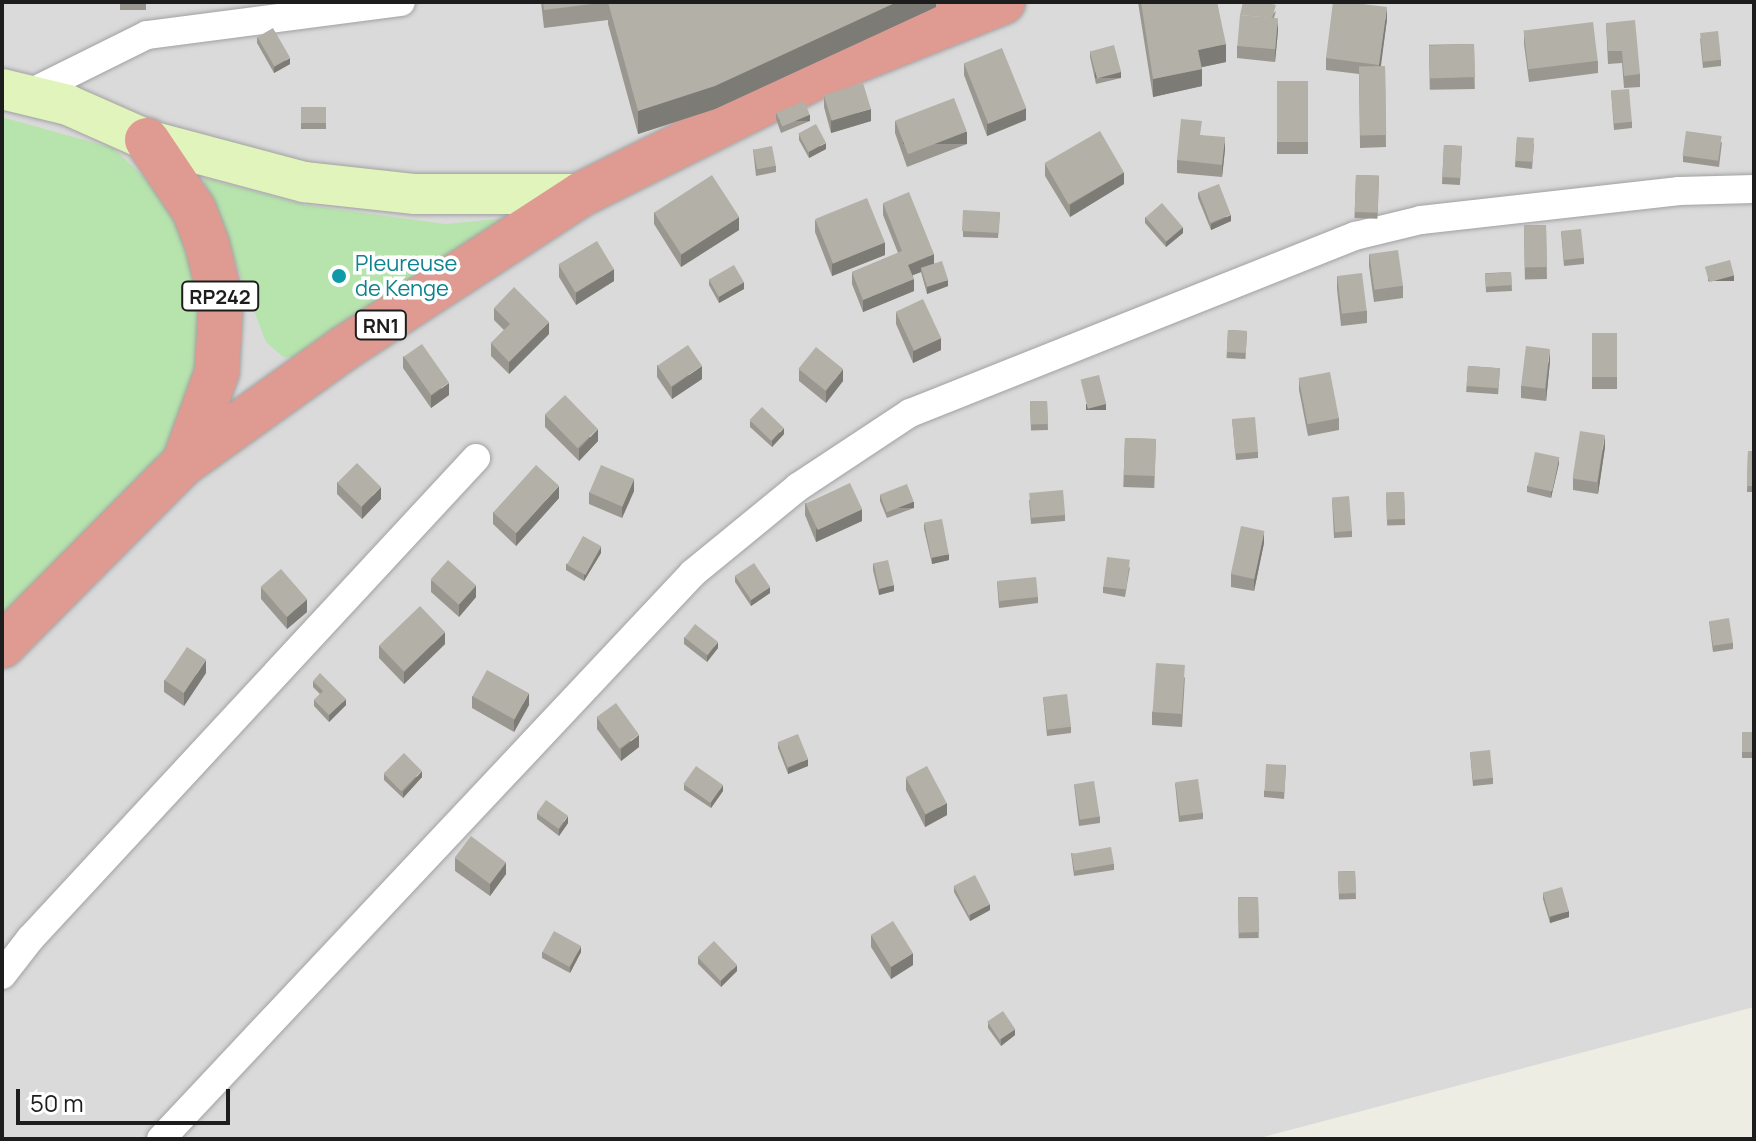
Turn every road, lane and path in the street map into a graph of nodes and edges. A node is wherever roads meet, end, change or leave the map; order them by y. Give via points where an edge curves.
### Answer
1 (401, 2) edge
2 (1003, 2) edge
3 (14, 92) edge
4 (147, 140) junction
5 (1754, 189) edge
6 (582, 194) junction
7 (476, 458) dead end
8 (184, 463) junction
9 (2, 646) edge
10 (2, 975) edge
11 (161, 1139) edge

1 - 3 street via 147,35
2 - 6 highway, RN1 via 823,74
3 - 4 main road via 68,105
4 - 6 main road via 304,182 415,194
4 - 8 highway, RP242 via 194,210 221,300 217,372
5 - 11 street via 1679,191 1421,220 1355,236 910,413 798,487 693,573
6 - 8 highway, RN1 via 343,349
7 - 10 street
8 - 9 highway, RN1

